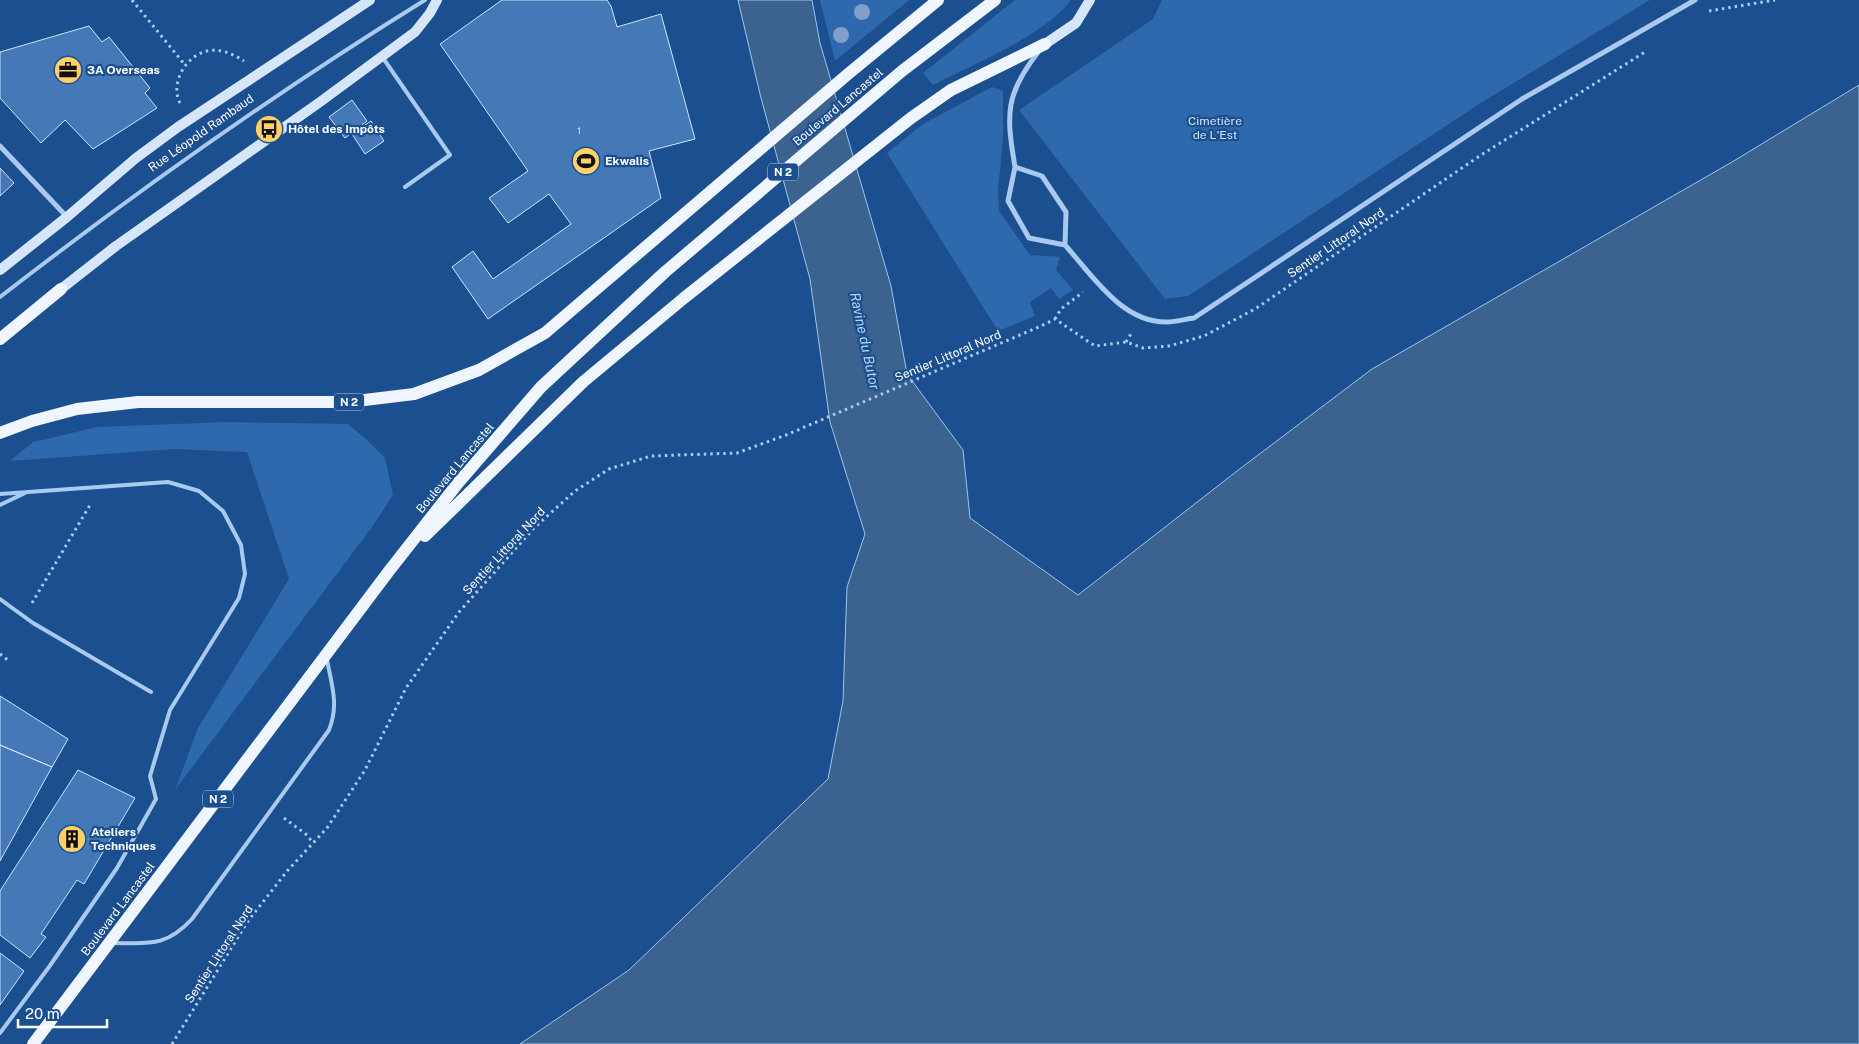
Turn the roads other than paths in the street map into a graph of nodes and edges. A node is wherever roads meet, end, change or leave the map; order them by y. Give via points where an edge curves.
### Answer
1 (370, 0) edge
2 (425, 0) edge
3 (437, 0) edge
4 (938, 0) edge
5 (995, 0) edge
6 (1090, 0) edge
7 (1695, 0) edge
8 (1045, 44) junction
9 (382, 56) junction
10 (0, 146) edge
11 (1015, 167) junction
12 (406, 187) dead end
13 (68, 218) junction
14 (1065, 245) junction
15 (0, 270) edge
16 (62, 289) joint
17 (0, 298) edge
18 (0, 339) edge
19 (0, 433) edge
20 (27, 492) junction
21 (0, 494) edge
22 (0, 505) edge
23 (389, 571) junction
24 (0, 599) edge
25 (326, 654) junction
26 (152, 692) dead end
27 (110, 944) junction
28 (0, 1033) edge
29 (33, 1044) edge

1 - 13 street, Rue Léopold Rambaud via 178,127 136,158
2 - 17 lane, Rue Léopold Rambaud via 173,166
3 - 9 street via 415,32
4 - 19 main road, Boulevard Lancastel / N 2 via 545,333 479,370 414,394 348,402 138,402 77,409
5 - 23 main road, Boulevard Lancastel / N 2 via 902,71 665,272 541,387 458,483
6 - 8 street via 1076,23
7 - 14 street via 1522,99 1194,318 1166,322 1141,317 1116,302
8 - 11 street via 1023,71 1011,99 1009,135
8 - 23 main road via 952,90 911,118 684,298 584,382
9 - 12 lane via 450,155
9 - 16 street via 116,246
10 - 13 street
11 - 14 street via 1042,176 1066,212
11 - 14 street via 1008,201 1029,238
13 - 15 street, Rue Léopold Rambaud
16 - 18 main road
20 - 21 lane
20 - 22 lane
20 - 28 lane via 168,482 199,491 223,510 241,545 245,574 239,598 170,710 150,776 156,799 117,868
23 - 25 main road, Boulevard Lancastel / N 2
24 - 26 lane
25 - 27 main road, Boulevard Lancastel / N 2
25 - 27 lane via 335,700 329,730 192,918 180,932 157,943
27 - 29 main road, Boulevard Lancastel / N 2

